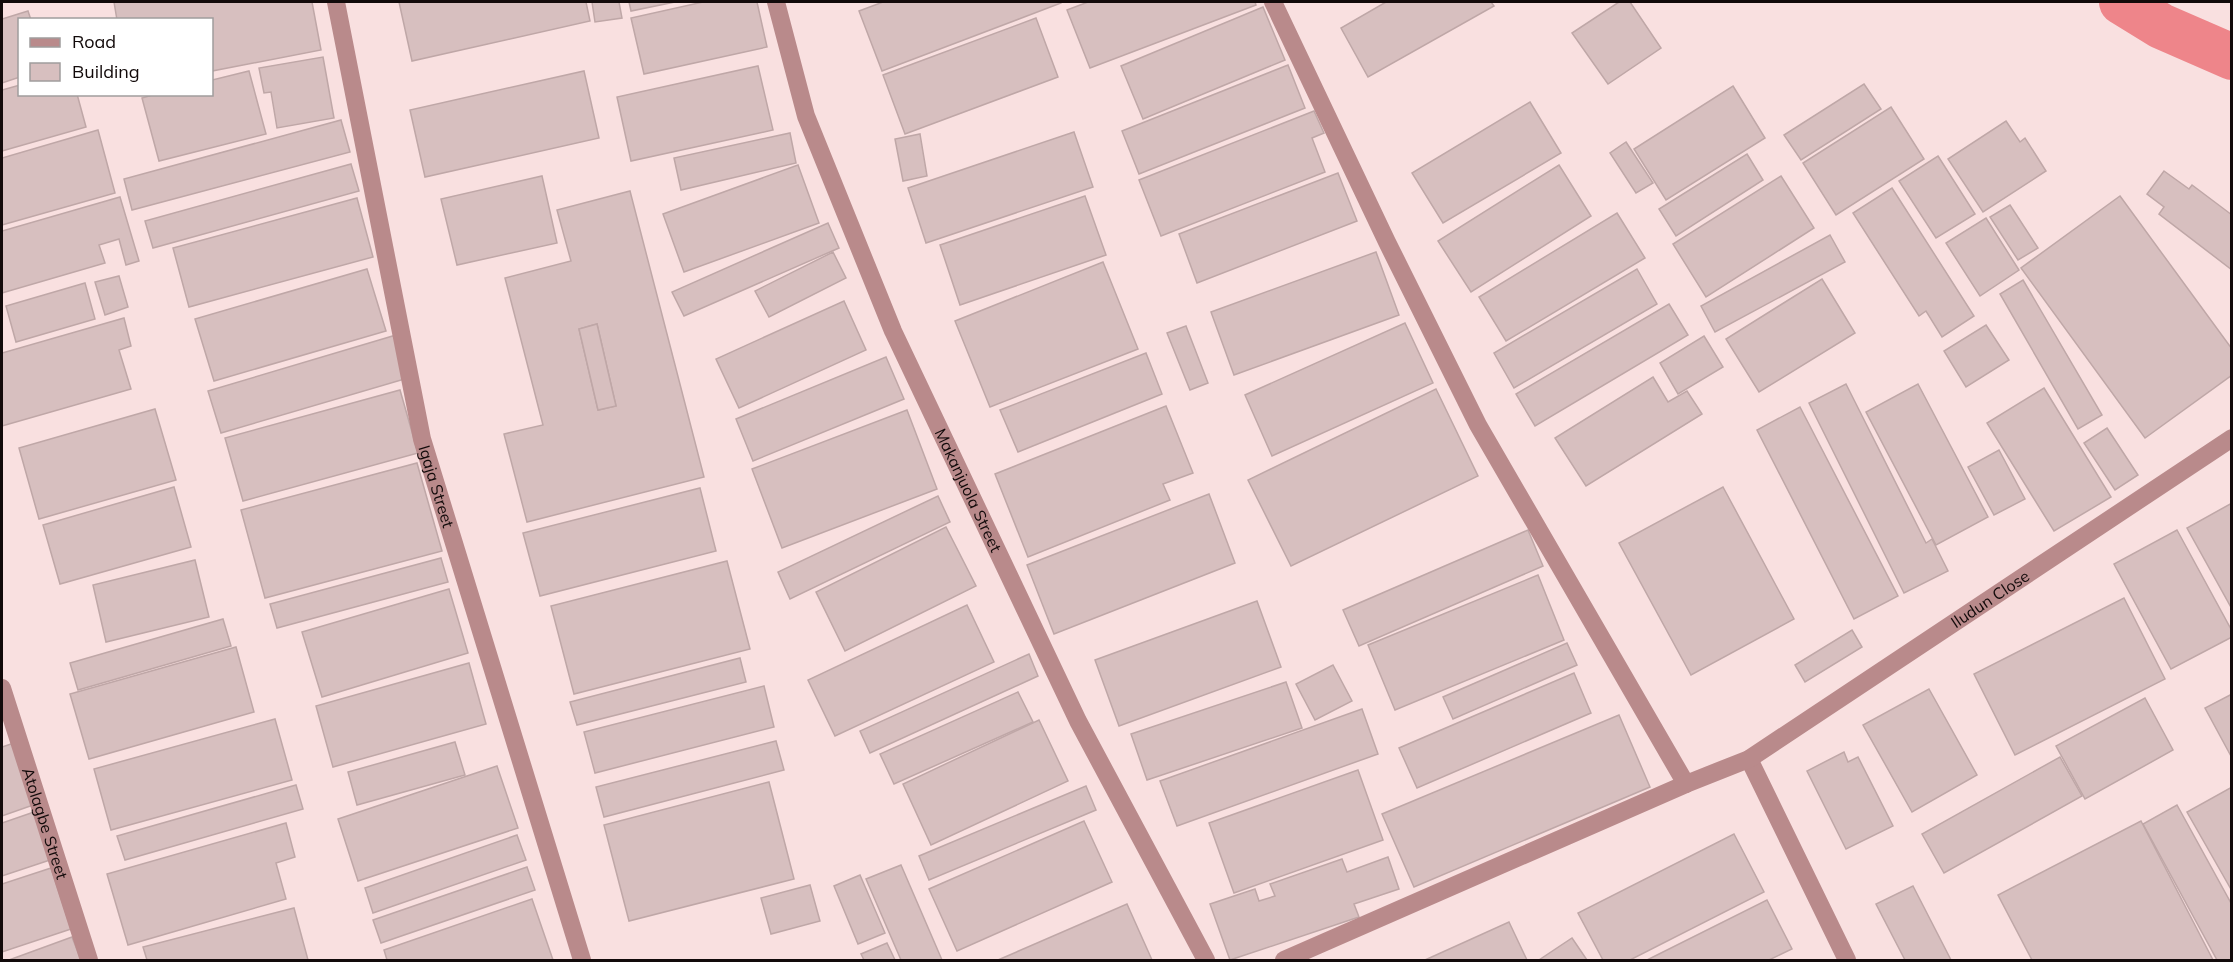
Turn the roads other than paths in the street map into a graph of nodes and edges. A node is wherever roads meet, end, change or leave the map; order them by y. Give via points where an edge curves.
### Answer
1 (336, 2) edge
2 (776, 2) edge
3 (1273, 2) edge
4 (2232, 438) edge
5 (2, 688) edge
6 (1749, 759) junction
7 (1686, 784) junction
8 (88, 960) edge
9 (582, 960) edge
10 (1206, 960) edge
11 (1286, 960) edge
12 (1847, 960) edge

1 - 9 street, Igaja Street via 422,439
2 - 10 street, Makanjuola Street via 806,116 893,331 1078,721
3 - 7 street via 1478,425
4 - 6 street, Iludun Close
5 - 8 street, Atolagbe Street
6 - 7 street, Iludun Close
6 - 12 street
7 - 11 street, Iludun Close

